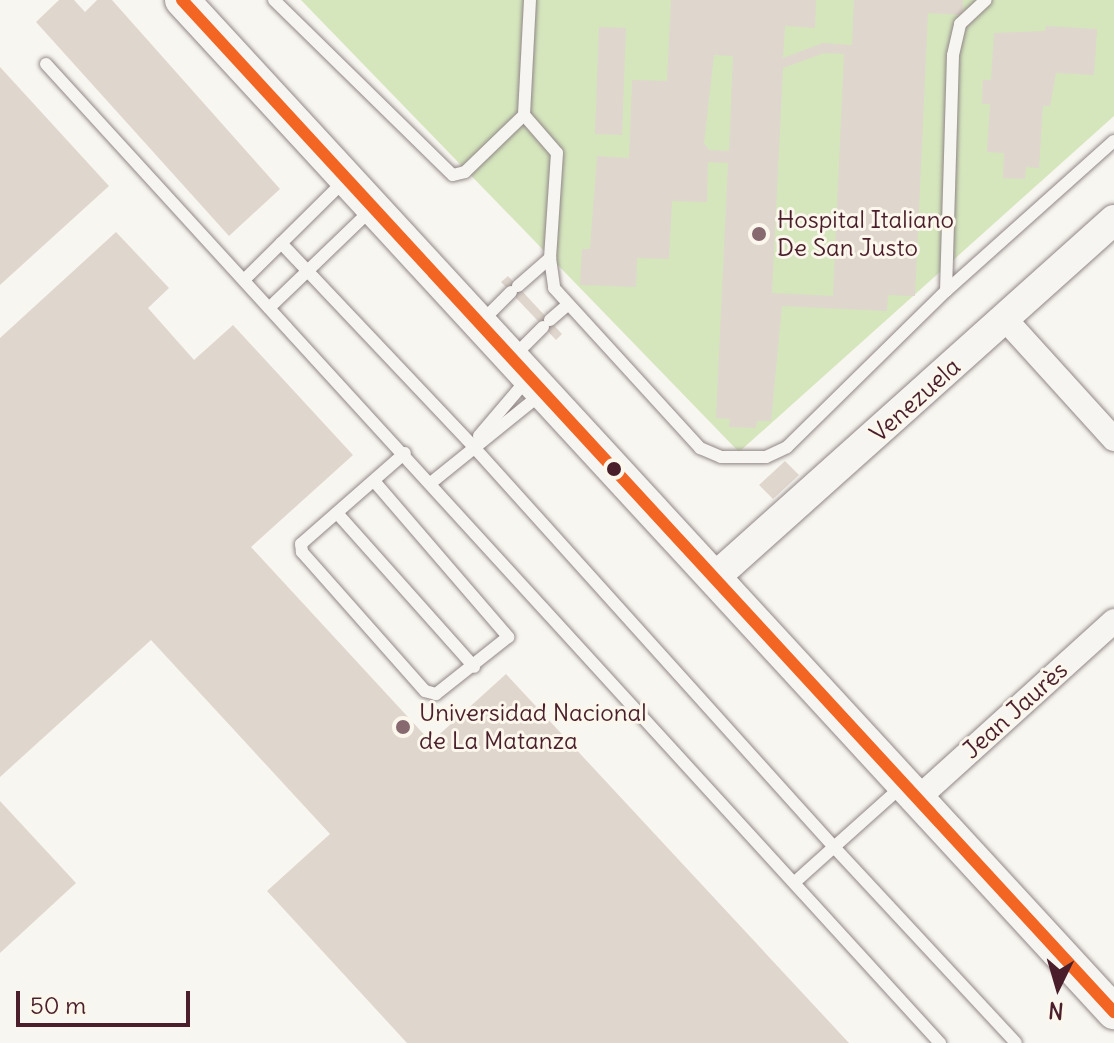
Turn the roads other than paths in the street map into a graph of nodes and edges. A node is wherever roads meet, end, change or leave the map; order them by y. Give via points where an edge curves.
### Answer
1 (182, 0) edge
2 (274, 0) edge
3 (530, 0) edge
4 (986, 0) edge
5 (46, 64) dead end
6 (524, 115) junction
7 (1114, 141) edge
8 (345, 180) junction
9 (372, 209) junction
10 (1114, 220) edge
11 (281, 243) junction
12 (550, 258) junction
13 (308, 271) junction
14 (244, 280) junction
15 (946, 291) junction
16 (567, 305) junction
17 (269, 308) junction
18 (1005, 319) junction
19 (480, 324) junction
20 (528, 376) junction
21 (1114, 439) edge
22 (472, 445) junction
23 (405, 453) junction
24 (374, 481) junction
25 (432, 482) junction
26 (337, 513) junction
27 (713, 579) junction
28 (1114, 621) edge
29 (474, 667) junction
30 (910, 793) junction
31 (834, 847) junction
32 (795, 882) junction
33 (1114, 1012) edge
34 (940, 1043) edge
35 (1016, 1043) edge

1 - 8 main road
2 - 6 lane via 453,175 465,172
3 - 6 lane
4 - 15 lane via 960,24 953,55
5 - 14 lane
6 - 12 lane via 557,153
7 - 15 lane
8 - 9 main road
8 - 11 lane
9 - 13 lane
9 - 19 main road
10 - 18 street, Venezuela
11 - 13 lane
11 - 14 lane
12 - 16 lane via 554,288
12 - 19 lane
13 - 17 lane
13 - 22 lane
14 - 17 lane
15 - 16 lane via 787,447 744,459 700,448
16 - 20 lane via 546,324
17 - 23 lane
18 - 21 street
18 - 27 street, Venezuela
19 - 20 main road
20 - 22 lane
20 - 22 lane
20 - 27 main road
22 - 25 lane
22 - 31 lane
23 - 24 lane
23 - 25 lane
24 - 26 lane
24 - 29 lane via 508,637
25 - 32 lane
26 - 29 lane
26 - 29 lane via 301,544 302,552 414,680 436,694
27 - 30 main road
28 - 30 street, Jean Jaurès
30 - 31 lane
30 - 33 main road
31 - 32 lane
31 - 35 lane
32 - 34 lane

